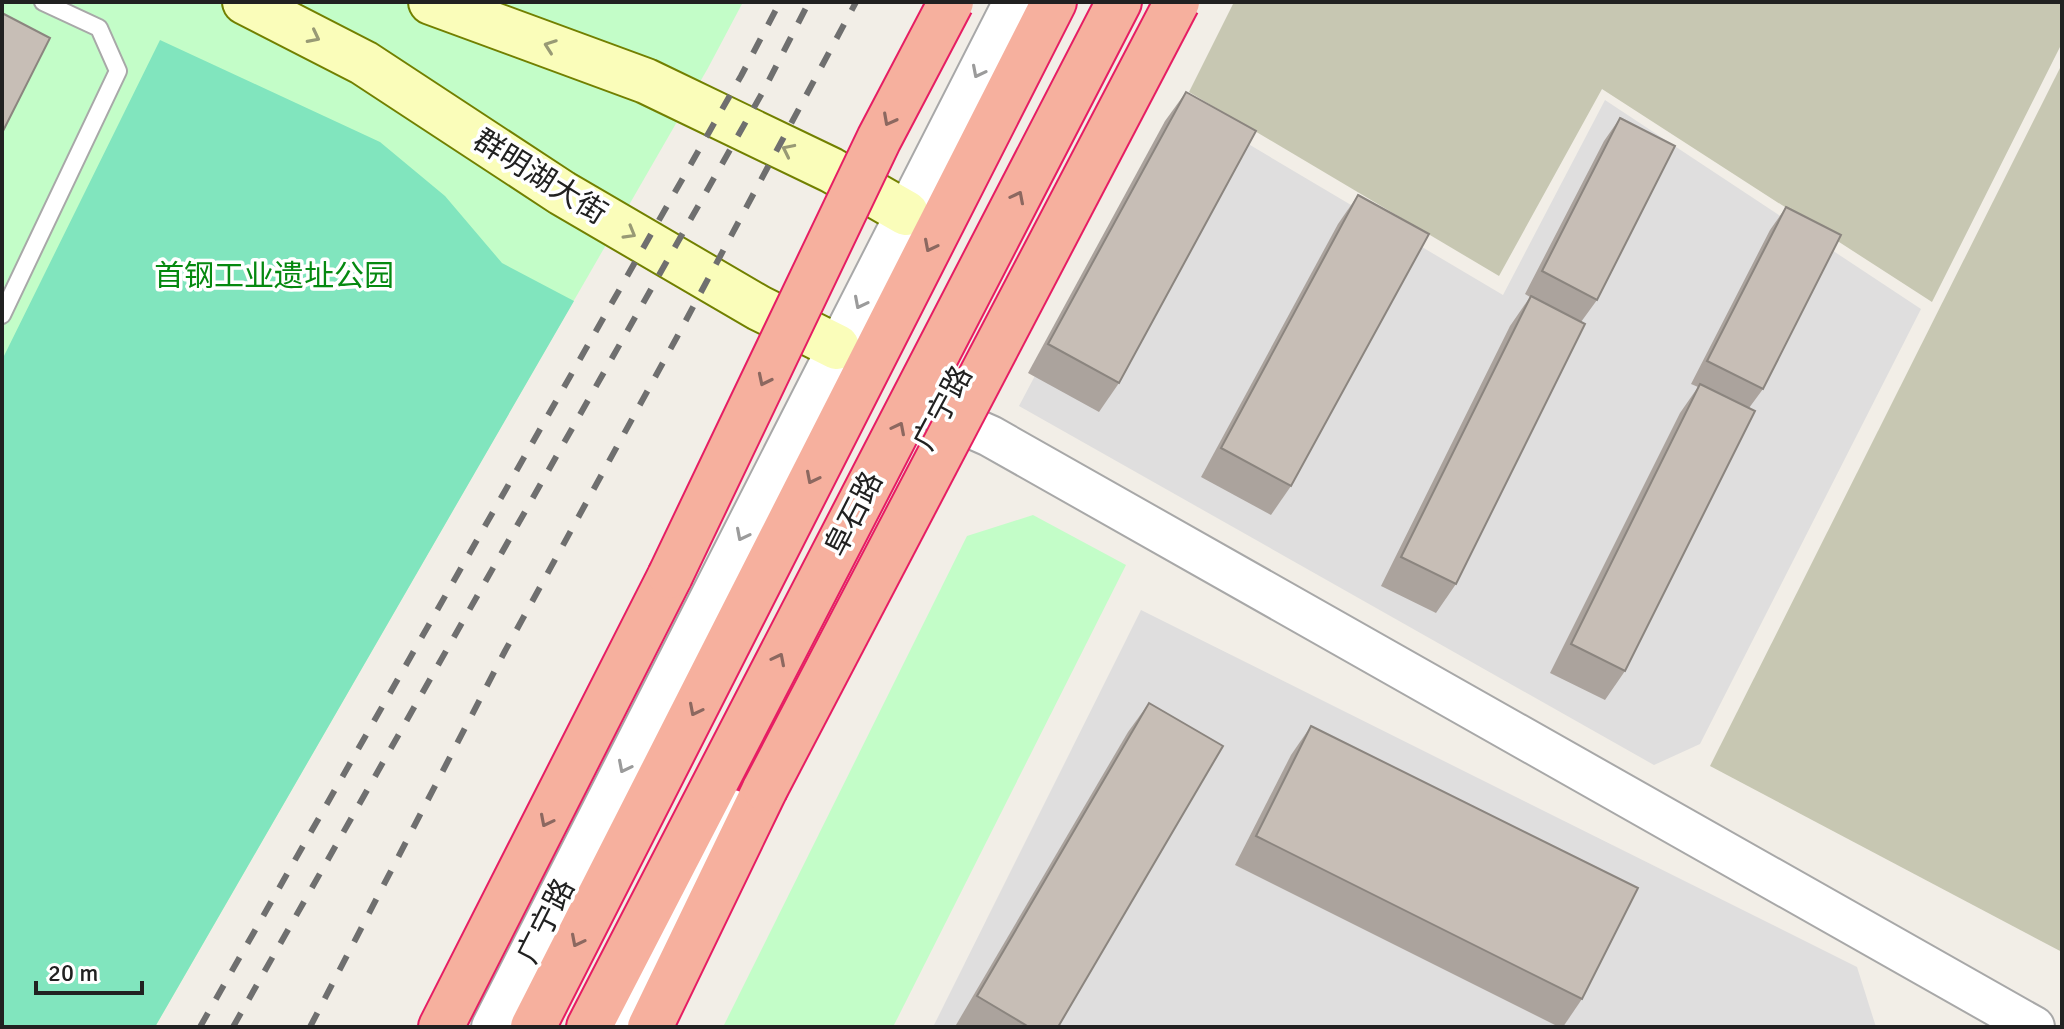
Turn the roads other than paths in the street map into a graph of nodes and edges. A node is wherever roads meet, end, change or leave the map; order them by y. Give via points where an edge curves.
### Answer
1 (43, 2) edge
2 (245, 2) edge
3 (431, 2) edge
4 (951, 2) edge
5 (1014, 2) edge
6 (1054, 2) edge
7 (1119, 2) edge
8 (1156, 2) edge
9 (1177, 2) edge
10 (906, 213) junction
11 (2, 315) edge
12 (837, 347) junction
13 (940, 414) junction
14 (2024, 1025) edge
15 (441, 1027) edge
16 (492, 1027) edge
17 (533, 1027) edge
18 (589, 1027) edge
19 (621, 1027) edge
20 (650, 1027) edge

1 - 11 lane via 99,28 118,71
2 -> 12 main road, 群明湖大街 via 364,63 562,193 759,308
10 -> 3 main road via 831,170 646,81
4 -> 15 highway, bridge via 879,139 670,576
5 -> 10 street, 广宁路
6 -> 17 highway, 阜石路
18 -> 7 highway, 阜石路
8 - 13 street, 广宁路
9 - 20 highway, bridge via 765,789
10 -> 12 street, 广宁路
12 -> 16 street, 广宁路
13 - 14 street via 990,436
13 - 19 street, 广宁路

